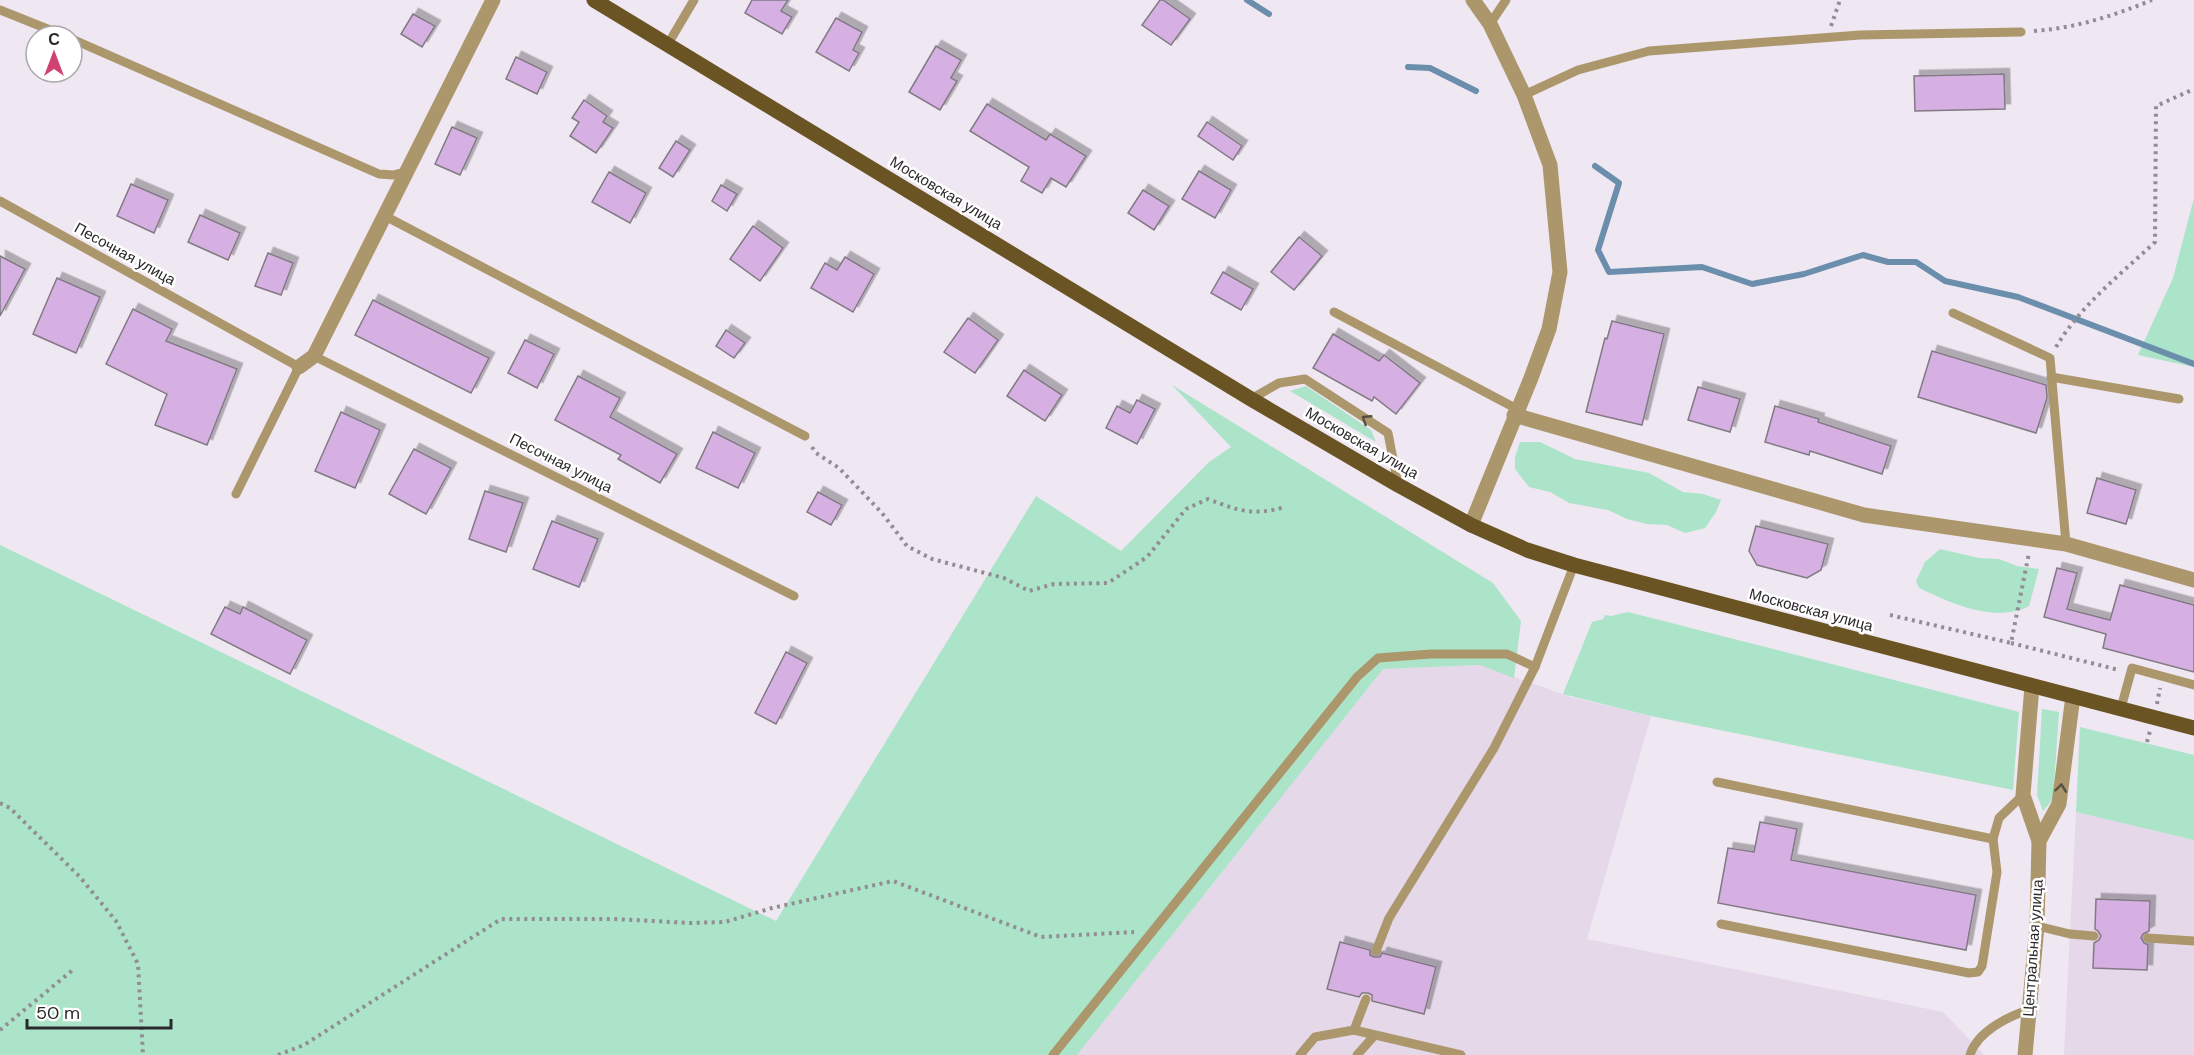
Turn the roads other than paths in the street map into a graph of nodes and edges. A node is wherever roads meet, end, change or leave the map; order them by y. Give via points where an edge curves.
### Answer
1 (493, 0) edge
2 (594, 0) edge
3 (694, 0) edge
4 (1473, 0) edge
5 (1506, 0) edge
6 (0, 10) edge
7 (35, 24) edge
8 (1490, 24) junction
9 (2021, 32) road end
10 (84, 44) edge
11 (668, 44) junction
12 (1524, 94) junction
13 (405, 172) junction
14 (0, 201) edge
15 (385, 216) junction
16 (1334, 312) dead end
17 (1953, 313) dead end
18 (314, 356) junction
19 (299, 367) junction
20 (2051, 377) junction
21 (1251, 399) junction
22 (2179, 399) dead end
23 (1516, 412) junction
24 (805, 436) road end
25 (1398, 485) junction
26 (236, 494) dead end
27 (1471, 525) junction
28 (2066, 544) junction
29 (1574, 566) junction
30 (2194, 580) edge
31 (794, 596) dead end
32 (1535, 667) junction
33 (2194, 685) edge
34 (2032, 686) junction
35 (2073, 696) junction
36 (2121, 708) junction
37 (2194, 728) edge
38 (1717, 782) dead end
39 (2023, 795) junction
40 (1993, 839) junction
41 (2039, 842) junction
42 (1721, 924) dead end
43 (2037, 926) junction
44 (2094, 936) dead end
45 (2148, 939) dead end
46 (2194, 941) edge
47 (1376, 951) dead end
48 (1366, 999) dead end
49 (2028, 1010) junction
50 (1353, 1030) junction
51 (1374, 1036) junction
52 (1053, 1055) edge
53 (1300, 1055) edge
54 (1357, 1055) edge
55 (1461, 1055) edge
56 (1970, 1055) edge
57 (2025, 1055) edge

1 - 13 street
2 - 11 main road, Московская улица
3 - 11 lane
4 - 8 street
5 - 8 lane
6 - 7 lane
8 - 12 street
9 - 12 lane via 1827,38 1649,51 1578,70
10 - 13 lane via 379,174 393,176
11 - 21 main road, Московская улица
12 - 23 street via 1550,165 1560,273 1549,329
13 - 15 street
14 - 19 lane, Песочная улица
15 - 18 street
15 - 24 lane
16 - 23 lane
17 - 20 lane via 2050,358
18 - 19 street
18 - 31 lane, Песочная улица
19 - 26 lane
20 - 22 lane
20 - 28 lane
21 - 25 main road, Московская улица
25 -> 21 lane via 1388,433 1305,380 1279,383
23 - 27 street
23 - 28 street via 1864,515
25 - 27 main road, Московская улица
27 - 29 main road, Московская улица
28 - 30 street
29 - 32 lane
29 - 34 main road, Московская улица
32 - 47 lane via 1494,748 1389,918
32 - 52 lane via 1507,654 1378,658 1357,677
33 - 36 lane via 2132,668
34 - 35 main road, Московская улица
34 - 39 street
35 - 36 main road, Московская улица
41 -> 35 street via 2059,804
36 - 37 main road, Московская улица
38 - 40 lane
39 - 40 lane via 1999,818
39 - 41 street
40 - 42 lane via 1997,872 1978,972
41 - 43 street, Центральная улица
43 - 44 lane
43 - 49 street, Центральная улица
45 - 46 lane
48 - 50 lane
49 - 56 lane via 2009,1017 1973,1044
49 - 57 street, Центральная улица
50 - 51 lane
50 - 53 lane via 1315,1037
51 - 54 lane
51 - 55 lane

